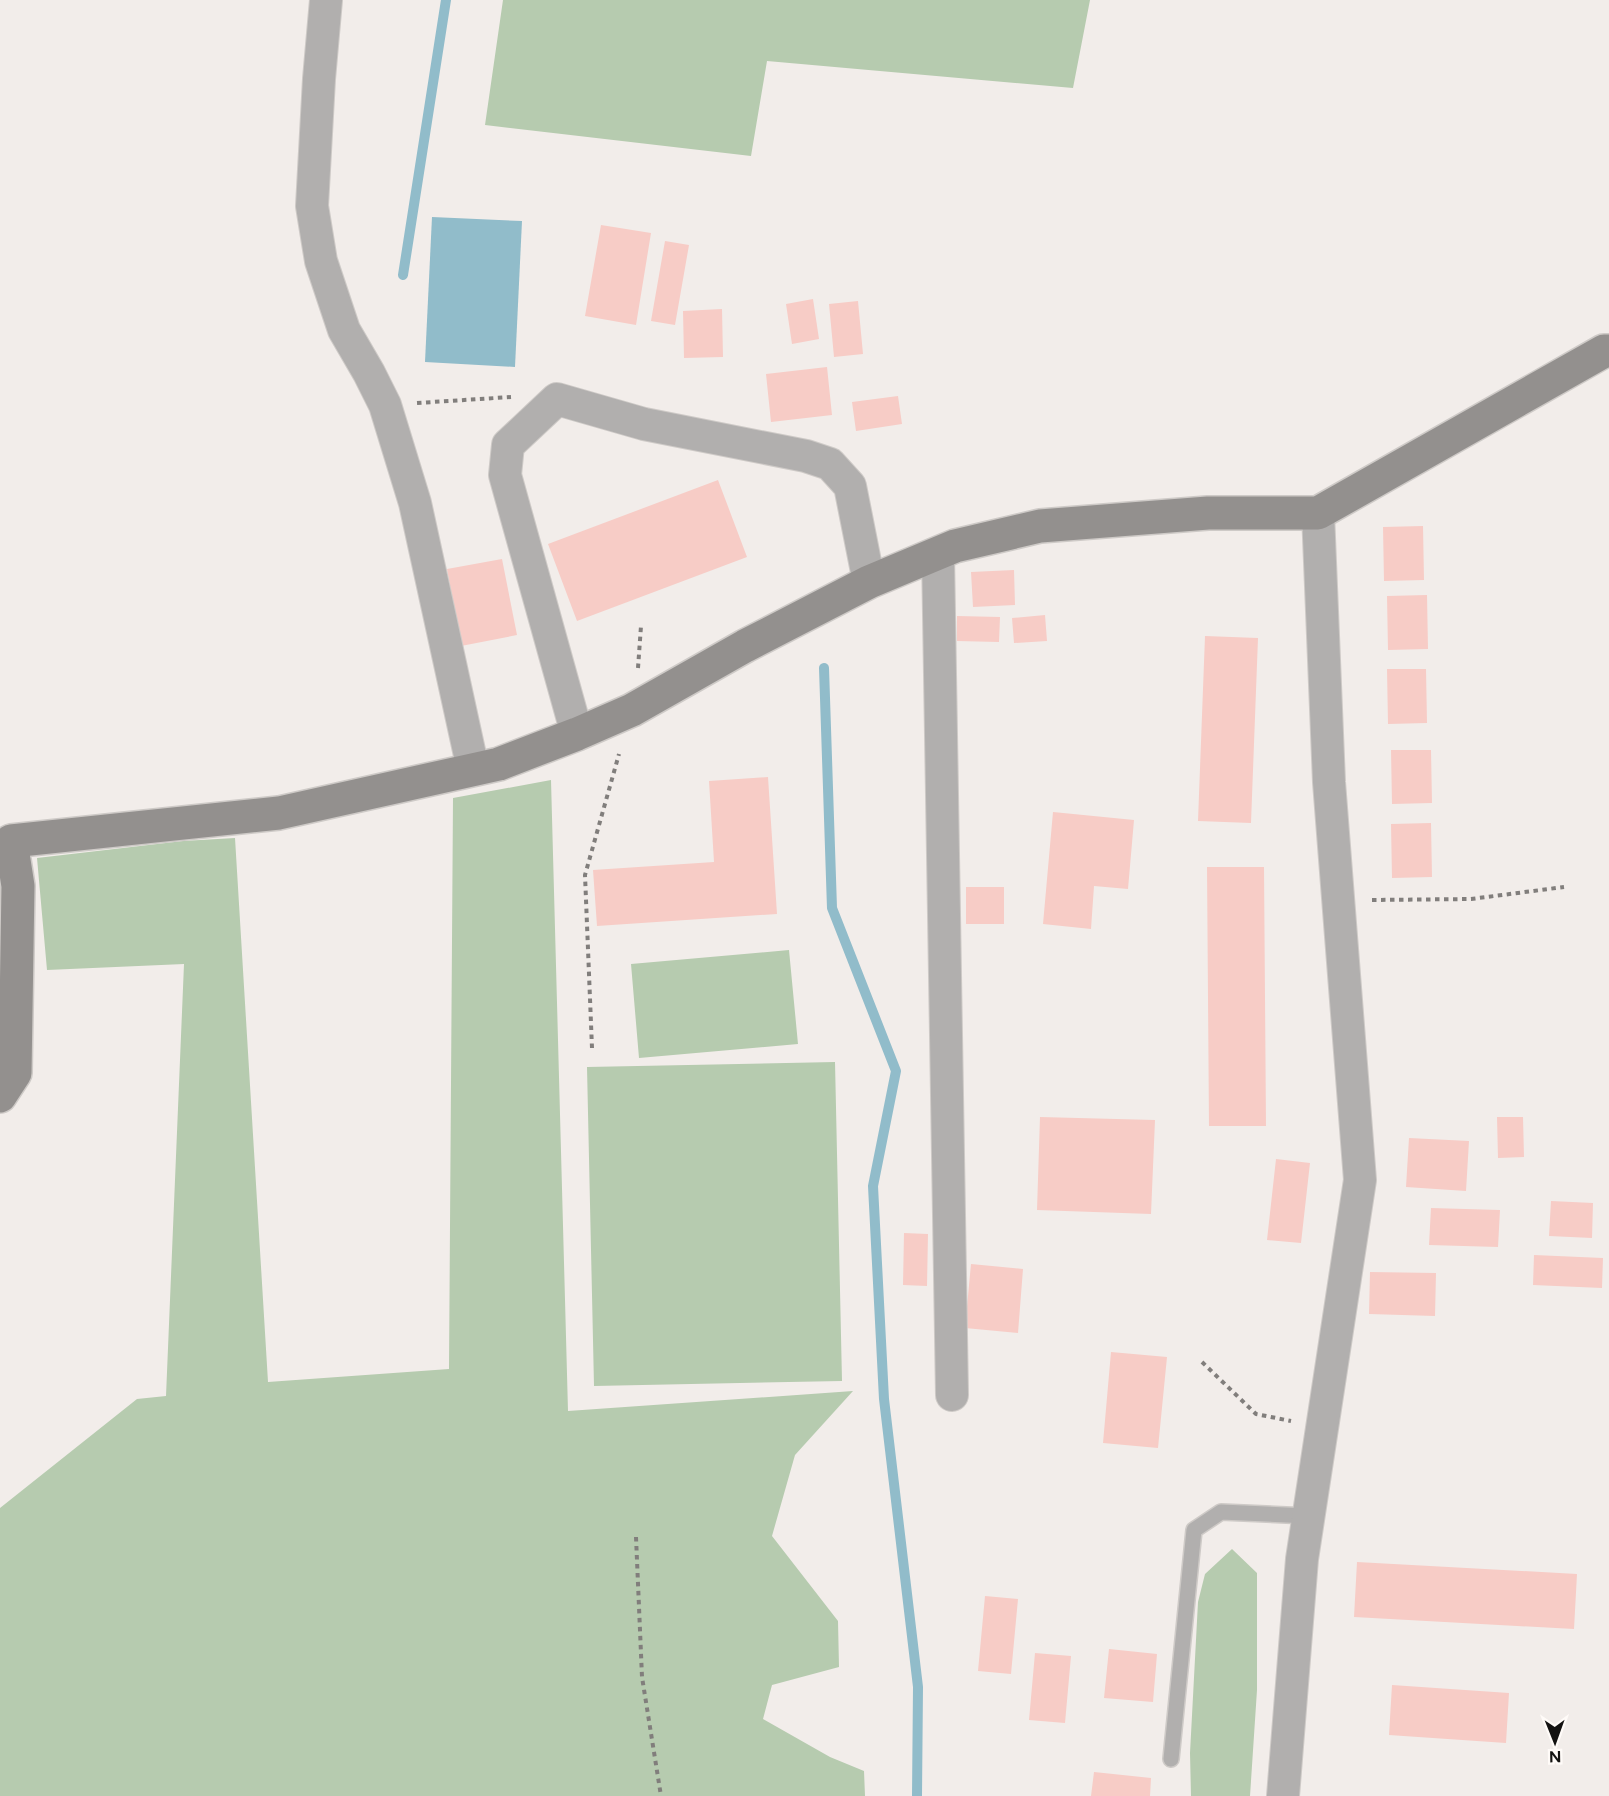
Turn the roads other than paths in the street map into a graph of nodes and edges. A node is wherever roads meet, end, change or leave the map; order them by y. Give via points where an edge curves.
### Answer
1 (326, 0) edge
2 (1609, 351) edge
3 (1318, 513) junction
4 (938, 554) junction
5 (869, 582) junction
6 (577, 734) junction
7 (473, 769) junction
8 (5, 841) edge
9 (0, 1096) edge
10 (952, 1395) dead end
11 (1308, 1516) junction
12 (1171, 1759) dead end
13 (1283, 1796) edge

1 - 7 street via 312,206 321,261 344,330 384,405 415,503
2 - 3 street
3 - 4 street via 1208,513 1040,526 955,546
3 - 11 street via 1329,782 1360,1180
4 - 5 street
4 - 10 street
5 - 6 street via 632,710
5 - 6 street via 850,486 830,464 644,424 557,399 508,446 505,475
6 - 7 street via 499,764
7 - 8 street via 279,813
8 - 9 street via 18,886 15,1073
11 - 12 lane via 1221,1512 1194,1530
11 - 13 street

